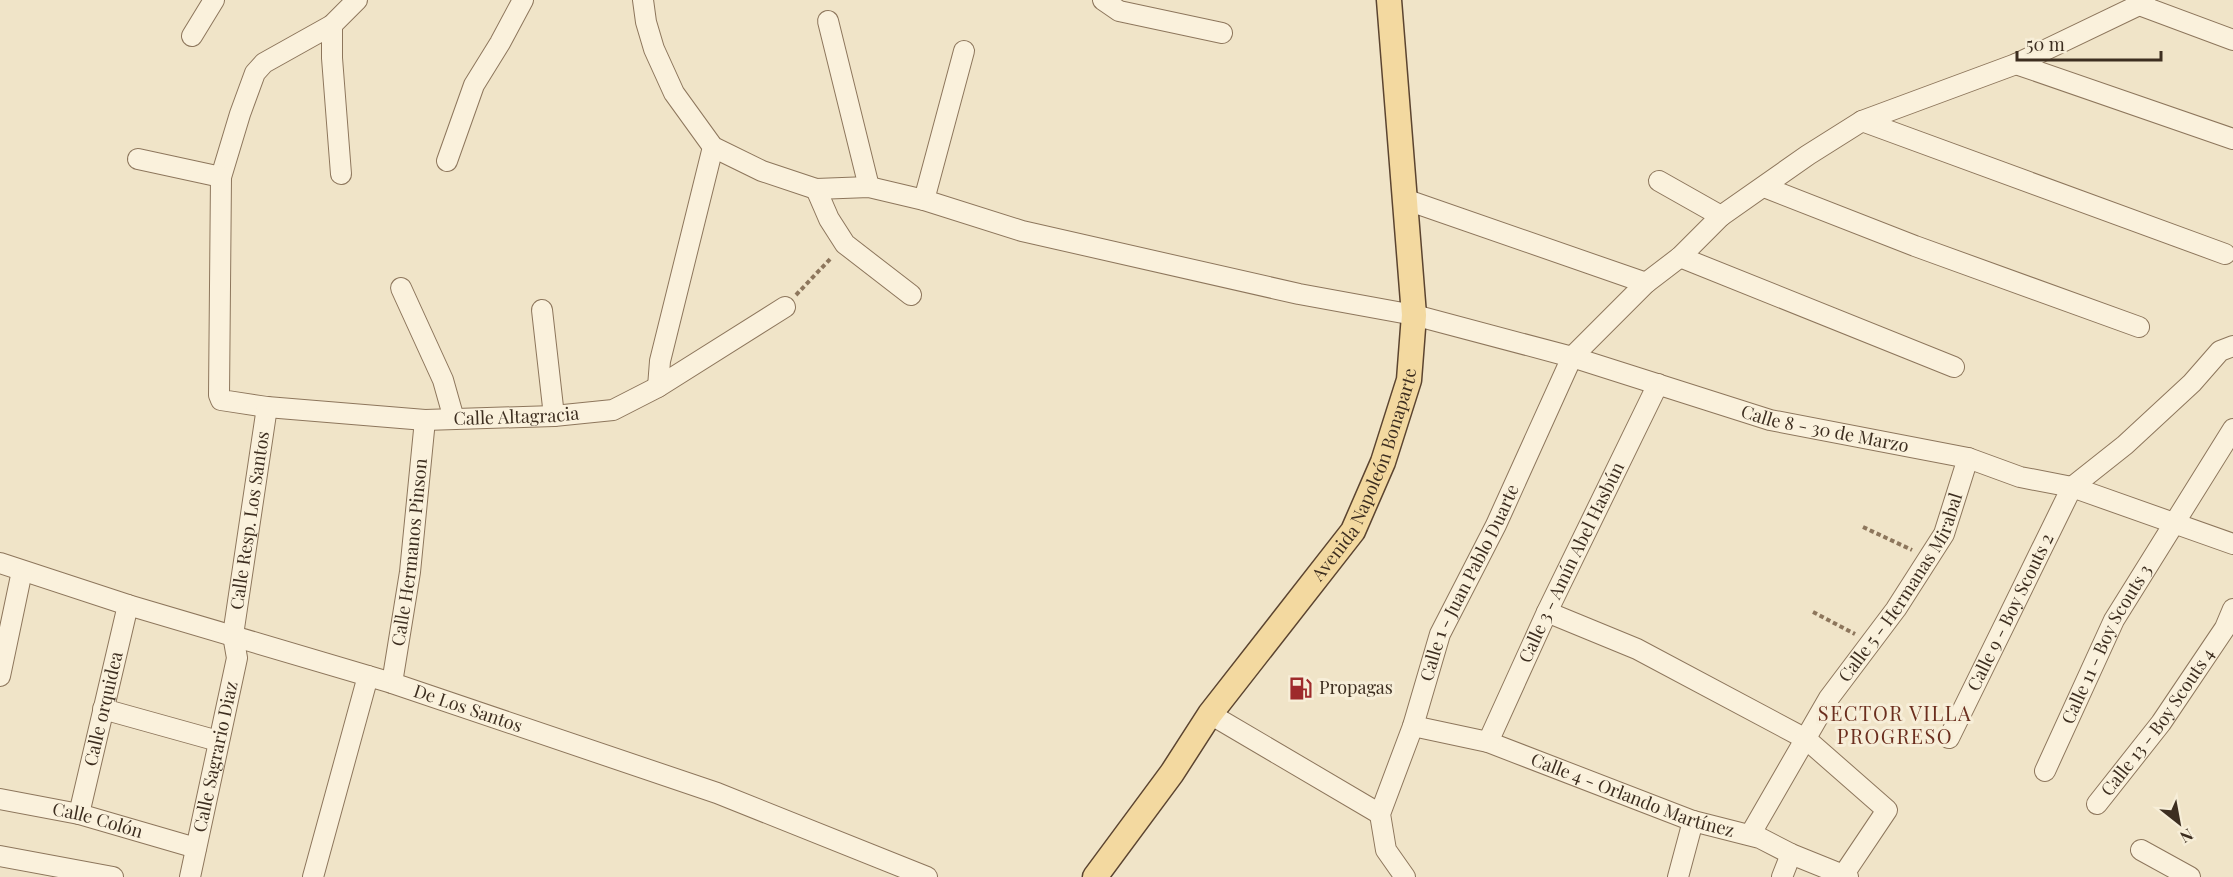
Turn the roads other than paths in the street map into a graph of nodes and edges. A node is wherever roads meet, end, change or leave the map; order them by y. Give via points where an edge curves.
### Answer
1 (214, 0) edge
2 (357, 0) edge
3 (523, 0) edge
4 (643, 0) edge
5 (1103, 0) edge
6 (1389, 0) edge
7 (2142, 2) edge
8 (828, 21) dead end
9 (332, 25) junction
10 (1222, 33) dead end
11 (192, 36) dead end
12 (2233, 40) edge
13 (964, 51) dead end
14 (2016, 64) junction
15 (1862, 121) junction
16 (2233, 139) edge
17 (713, 147) junction
18 (138, 159) dead end
19 (447, 161) dead end
20 (341, 174) dead end
21 (220, 177) junction
22 (1659, 181) dead end
23 (868, 187) junction
24 (1764, 187) junction
25 (816, 189) junction
26 (1404, 199) junction
27 (924, 200) junction
28 (1720, 216) junction
29 (2225, 254) dead end
30 (1680, 257) junction
31 (1646, 283) junction
32 (401, 288) dead end
33 (911, 295) dead end
34 (785, 306) road end
35 (542, 310) dead end
36 (1414, 315) junction
37 (2139, 327) dead end
38 (2229, 353) edge
39 (1572, 357) junction
40 (1954, 367) dead end
41 (1658, 384) junction
42 (658, 387) junction
43 (267, 407) junction
44 (554, 417) junction
45 (454, 419) junction
46 (425, 420) junction
47 (2233, 429) edge
48 (1968, 458) junction
49 (2072, 487) junction
50 (2174, 522) junction
51 (2233, 544) edge
52 (0, 563) edge
53 (22, 571) junction
54 (129, 605) junction
55 (2233, 609) edge
56 (1547, 612) junction
57 (2229, 633) edge
58 (233, 635) junction
59 (0, 676) edge
60 (368, 676) junction
61 (392, 683) junction
62 (103, 709) junction
63 (1210, 714) junction
64 (1413, 726) junction
65 (1949, 738) dead end
66 (1806, 739) junction
67 (218, 741) junction
68 (1488, 742) junction
69 (2044, 771) dead end
70 (0, 798) edge
71 (2097, 804) dead end
72 (79, 814) junction
73 (1380, 814) junction
74 (1693, 821) junction
75 (1750, 835) junction
76 (196, 848) junction
77 (2141, 850) dead end
78 (1791, 854) junction
79 (0, 856) edge
80 (1846, 875) edge
81 (113, 877) edge
82 (190, 877) edge
83 (313, 877) edge
84 (927, 877) edge
85 (1095, 877) edge
86 (1405, 877) edge
87 (1678, 877) edge
88 (1782, 877) edge
89 (2190, 877) edge

1 - 11 street
2 - 9 street
3 - 19 street via 474,85
4 - 17 street via 654,49 674,93
5 - 10 street via 1119,11
6 - 26 main road, Avenida Napoleón Bonaparte
7 - 12 street
7 - 14 street
8 - 23 street
9 - 20 street
9 - 21 street via 270,59 255,73
13 - 27 street
14 - 15 street
14 - 16 street
15 - 24 street
15 - 29 street
17 - 25 street via 762,171
17 - 42 street via 660,361
18 - 21 street
21 - 43 street, Calle Altagracia via 219,395 221,400
22 - 28 street
23 - 25 street, Calle 8 - 30 de Marzo
23 - 27 street, Calle 8 - 30 de Marzo
24 - 28 street
24 - 37 street
25 - 33 street via 845,244
26 - 31 street
26 - 36 main road, Avenida Napoleón Bonaparte
27 - 36 street, Calle 8 - 30 de Marzo via 1022,231 1299,294
28 - 30 street
30 - 31 street
30 - 40 street
31 - 39 street
32 - 45 street via 443,380
34 - 42 street, Calle Altagracia
35 - 44 street
36 - 39 street, Calle 8 - 30 de Marzo
36 - 63 main road, Avenida Napoleón Bonaparte via 1409,380 1383,462 1353,531
38 - 49 street
39 - 41 street, Calle 8 - 30 de Marzo
39 - 64 street, Calle 1 - Juan Pablo Duarte via 1496,525 1440,634
41 - 48 street, Calle 8 - 30 de Marzo via 1770,420
41 - 56 street, Calle 3 - Amín Abel Hasbún
42 - 44 street, Calle Altagracia via 613,410
43 - 46 street, Calle Altagracia
43 - 58 street, Calle Resp. Los Santos
44 - 45 street, Calle Altagracia
45 - 46 street, Calle Altagracia
46 - 61 street, Calle Hermanos Pinson via 410,572
47 - 50 street, Calle 11 - Boy Scouts 3
48 - 49 street, Calle 8 - 30 de Marzo via 2020,477
48 - 66 street, Calle 5 - Hermanas Mirabal via 1944,534 1896,609 1829,698
49 - 50 street, Calle 8 - 30 de Marzo
49 - 65 street, Calle 9 - Boy Scouts 2
50 - 51 street, Calle 8 - 30 de Marzo
50 - 69 street, Calle 11 - Boy Scouts 3 via 2114,620
52 - 53 street, De Los Santos
53 - 54 street, De Los Santos
53 - 59 street
54 - 58 street, De Los Santos
54 - 62 street, Calle orquidea
55 - 57 street, Calle 13 - Boy Scouts 4
56 - 66 street via 1637,649
56 - 68 street, Calle 3 - Amín Abel Hasbún
57 - 71 street, Calle 13 - Boy Scouts 4
58 - 60 street, De Los Santos
58 - 67 street, Calle Sagrario Diaz via 237,658
60 - 61 street, De Los Santos
60 - 83 street
61 - 84 street, De Los Santos via 717,793
62 - 67 street
62 - 72 street, Calle orquidea
63 - 73 street
63 - 85 main road, Avenida Napoleón Bonaparte
64 - 68 street, Calle 4 - Orlando Martínez
64 - 73 street, Calle 1 - Juan Pablo Duarte
66 - 75 street, Calle 5 - Hermanas Mirabal
66 - 80 street via 1887,810
67 - 76 street, Calle Sagrario Diaz
68 - 74 street, Calle 4 - Orlando Martínez
70 - 72 street, Calle Colón
72 - 76 street, Calle Colón
73 - 86 street via 1386,850
74 - 75 street, Calle 4 - Orlando Martínez
74 - 87 street
75 - 78 street, Calle 4 - Orlando Martínez
76 - 82 street, Calle Sagrario Diaz
77 - 89 street
78 - 80 street, Calle 4 - Orlando Martínez
78 - 88 street
79 - 81 street

